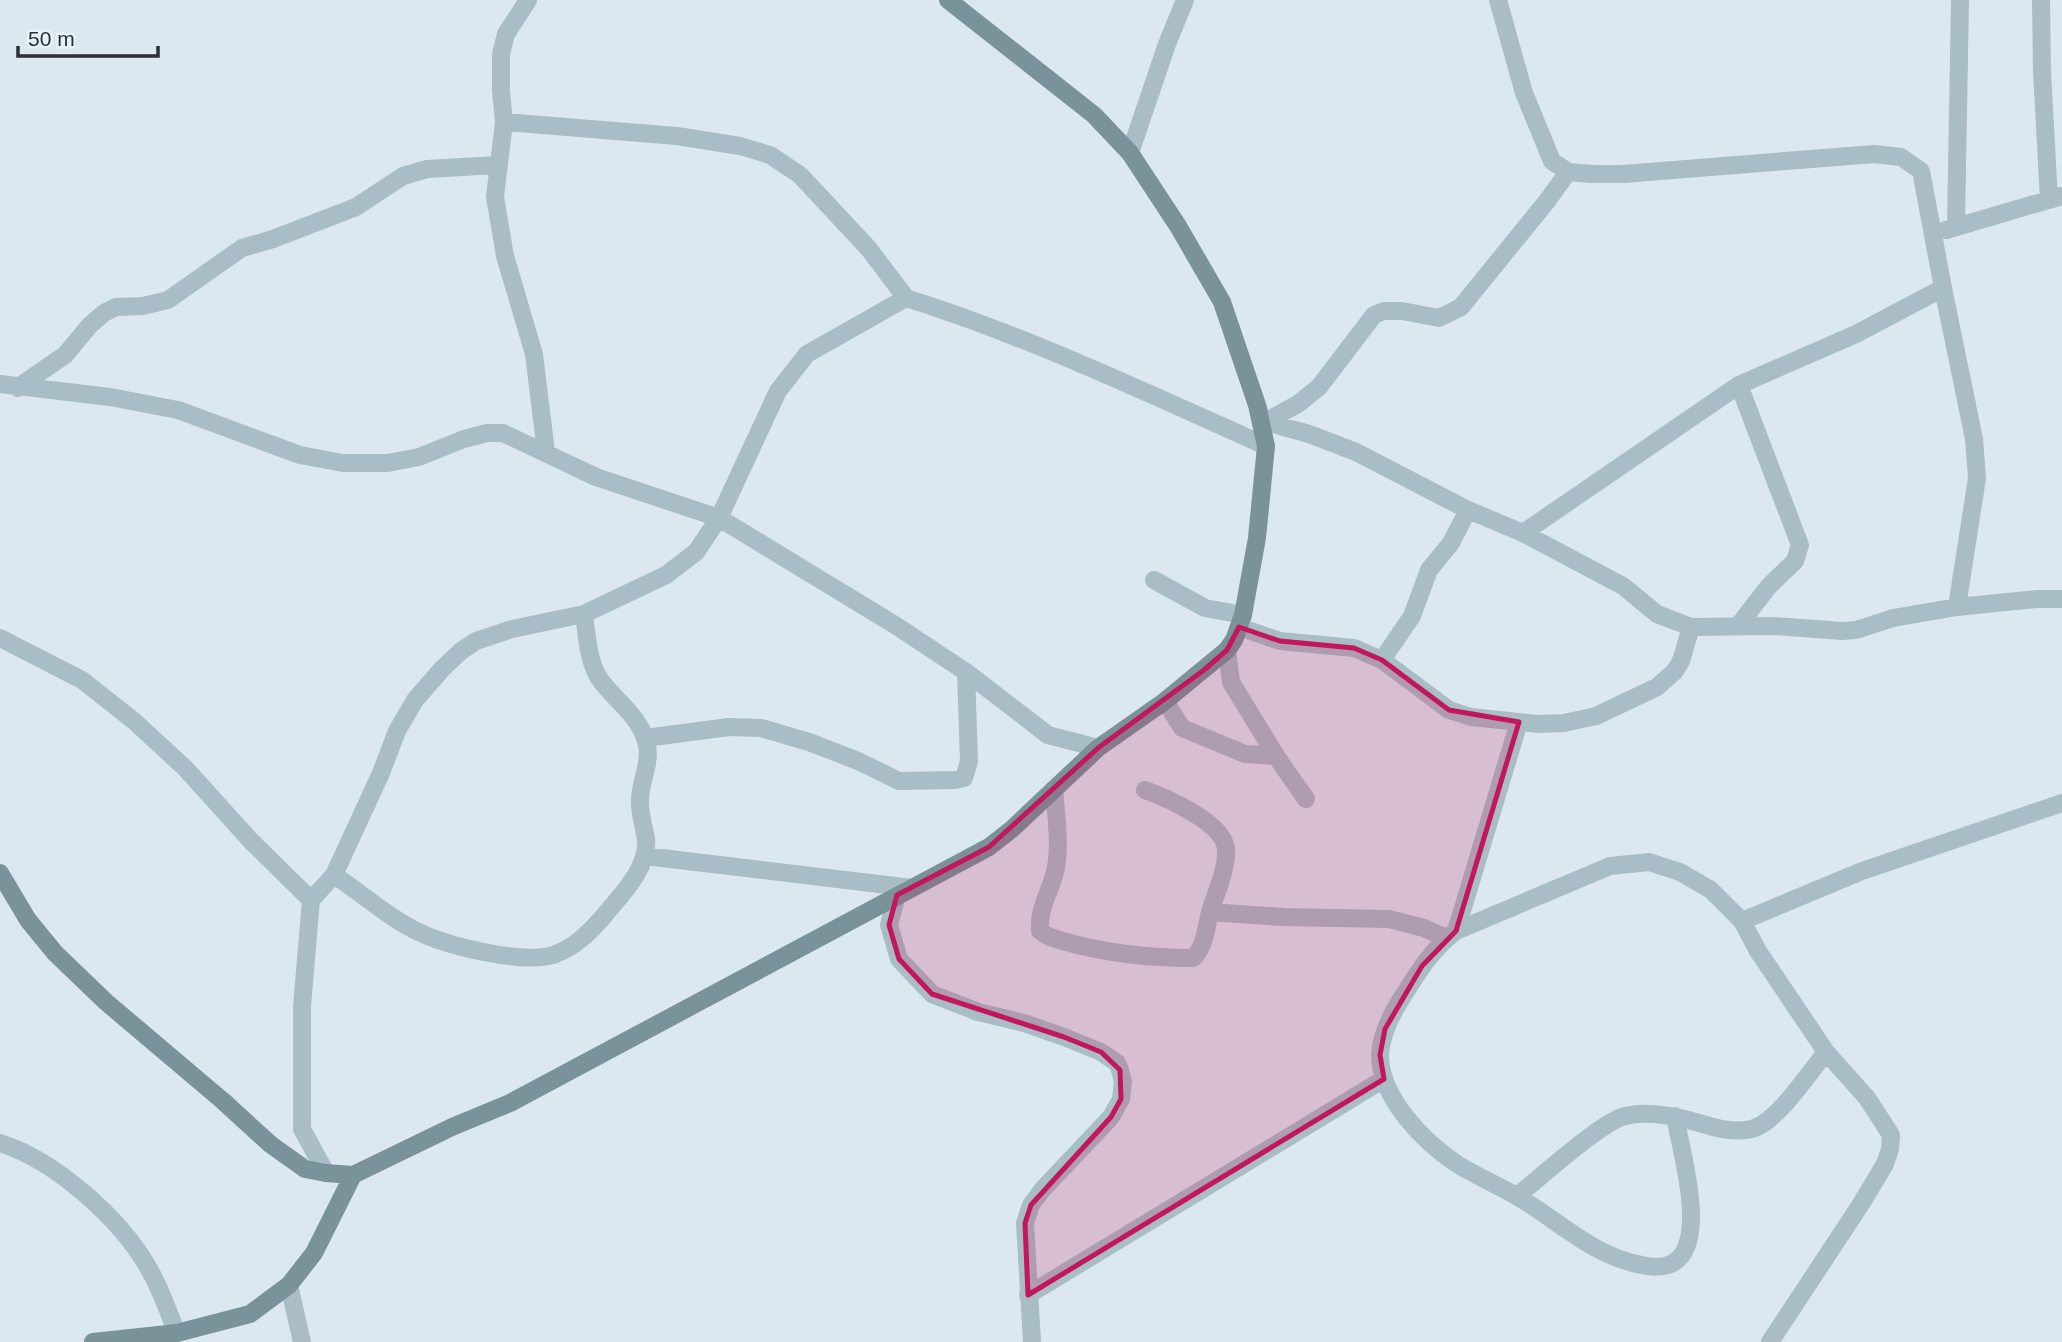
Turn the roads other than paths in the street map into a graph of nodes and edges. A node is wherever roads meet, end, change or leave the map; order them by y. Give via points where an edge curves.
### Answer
1 (528, 0) edge
2 (948, 0) edge
3 (1185, 0) edge
4 (1498, 0) edge
5 (1960, 0) edge
6 (2041, 0) edge
7 (504, 122) junction
8 (1130, 153) junction
9 (497, 165) junction
10 (1567, 172) junction
11 (2056, 198) edge
12 (1956, 225) junction
13 (1934, 235) junction
14 (1942, 288) junction
15 (906, 298) junction
16 (1739, 385) junction
17 (8, 386) edge
18 (1257, 405) junction
19 (1265, 422) junction
20 (1266, 446) junction
21 (546, 452) junction
22 (1468, 510) junction
23 (719, 518) junction
24 (1523, 533) junction
25 (1154, 580) dead end
26 (2062, 598) edge
27 (1957, 607) junction
28 (584, 614) junction
29 (1241, 621) junction
30 (1738, 626) junction
31 (1691, 627) junction
32 (0, 638) edge
33 (1227, 650) junction
34 (1382, 660) junction
35 (966, 672) junction
36 (1165, 701) junction
37 (1519, 722) junction
38 (645, 738) junction
39 (1098, 748) junction
40 (1276, 756) junction
41 (1054, 789) junction
42 (1145, 790) dead end
43 (1306, 799) dead end
44 (2062, 803) edge
45 (645, 856) junction
46 (0, 873) edge
47 (334, 875) junction
48 (914, 888) junction
49 (897, 895) junction
50 (311, 900) junction
51 (1210, 912) junction
52 (1742, 922) junction
53 (1451, 935) junction
54 (1826, 1052) junction
55 (1384, 1079) junction
56 (1675, 1116) junction
57 (0, 1143) edge
58 (326, 1173) junction
59 (354, 1175) junction
60 (1517, 1196) junction
61 (289, 1285) junction
62 (1028, 1295) junction
63 (177, 1333) junction
64 (93, 1342) edge
65 (302, 1342) edge
66 (1032, 1342) edge
67 (1770, 1342) edge

1 - 7 street via 506,34 501,54
2 - 8 street via 1094,115
3 - 8 street
4 - 10 street via 1524,93 1552,161
5 - 12 street
6 - 11 street via 2042,71
7 - 9 street
7 - 15 street via 677,136 770,155 800,175 869,249
8 - 18 street via 1222,302
9 - 17 street via 427,169 403,176 356,206 243,248 168,300 104,313 65,355
9 - 21 street via 500,230 534,354
10 - 13 street via 1623,173 1874,154 1900,157 1922,171
10 - 19 street via 1461,307 1439,318 1402,310 1374,315 1319,387
11 - 12 street
12 - 13 street
13 - 14 street
14 - 16 street via 1856,334
14 - 27 street via 1974,439 1977,478
15 - 20 street via 1017,337
15 - 23 street via 807,354 778,391
16 - 24 street
16 - 30 street via 1800,545 1795,561
17 - 21 street via 177,410 300,455 343,463 388,463 419,457 487,433 503,433
18 - 19 street
18 - 20 street
19 - 22 street via 1356,452
20 - 29 street via 1257,538
21 - 23 street via 596,477
22 - 24 street
22 - 34 street via 1451,543 1429,570 1412,616
23 - 28 street via 696,552 666,575
23 - 35 street
24 - 31 street via 1623,586 1657,614
25 - 29 street via 1205,608
26 - 27 street
27 - 30 street via 1849,631
28 - 38 street via 597,675 635,718
28 - 47 street via 476,641 442,669 415,700 397,731
29 - 33 street
29 - 34 street via 1280,641 1354,648
30 - 31 street
31 - 37 street via 1675,671 1657,687 1596,716 1564,723
32 - 50 street via 82,680 134,721
33 - 36 street
33 - 40 street via 1231,682
34 - 37 street via 1449,710
35 - 38 street via 969,761 964,778 955,780 899,781 846,756 761,728 720,727
35 - 39 street via 1048,735
36 - 39 street
36 - 40 street via 1182,728 1245,754
37 - 53 street
38 - 45 street via 647,763 640,799
39 - 41 street
40 - 43 street
41 - 48 street via 989,847
41 - 51 street via 1058,839 1055,871 1039,920 1044,934 1098,951 1193,958 1203,943
42 - 51 street via 1197,816 1221,835 1225,860
44 - 52 street via 1862,871
45 - 47 street via 629,884 592,929 575,946 551,956 495,954 423,934
45 - 48 street
46 - 58 street via 27,920 106,1002 270,1144 305,1169
47 - 50 street
48 - 49 street
49 - 59 street via 509,1103
49 - 62 street via 888,925 899,959 932,994 1077,1042 1101,1052 1120,1070 1121,1099 1111,1117 1031,1205 1025,1223
50 - 58 street via 302,1006 302,1129
51 - 53 street via 1389,919
52 - 53 street via 1711,890 1649,862 1610,866
52 - 54 street
53 - 55 street via 1422,966 1385,1029 1380,1055
54 - 56 street via 1795,1091 1756,1128 1713,1127
54 - 67 street via 1885,1123 1891,1135 1890,1149 1861,1204
55 - 60 street via 1402,1113 1436,1148
55 - 62 street
56 - 60 street via 1622,1116
56 - 60 street via 1691,1232 1679,1259 1666,1266 1634,1264 1588,1245
57 - 63 street via 53,1171 111,1220 150,1270
58 - 59 street
59 - 61 street via 314,1253
61 - 63 street via 250,1314
61 - 65 street
62 - 66 street
63 - 64 street

